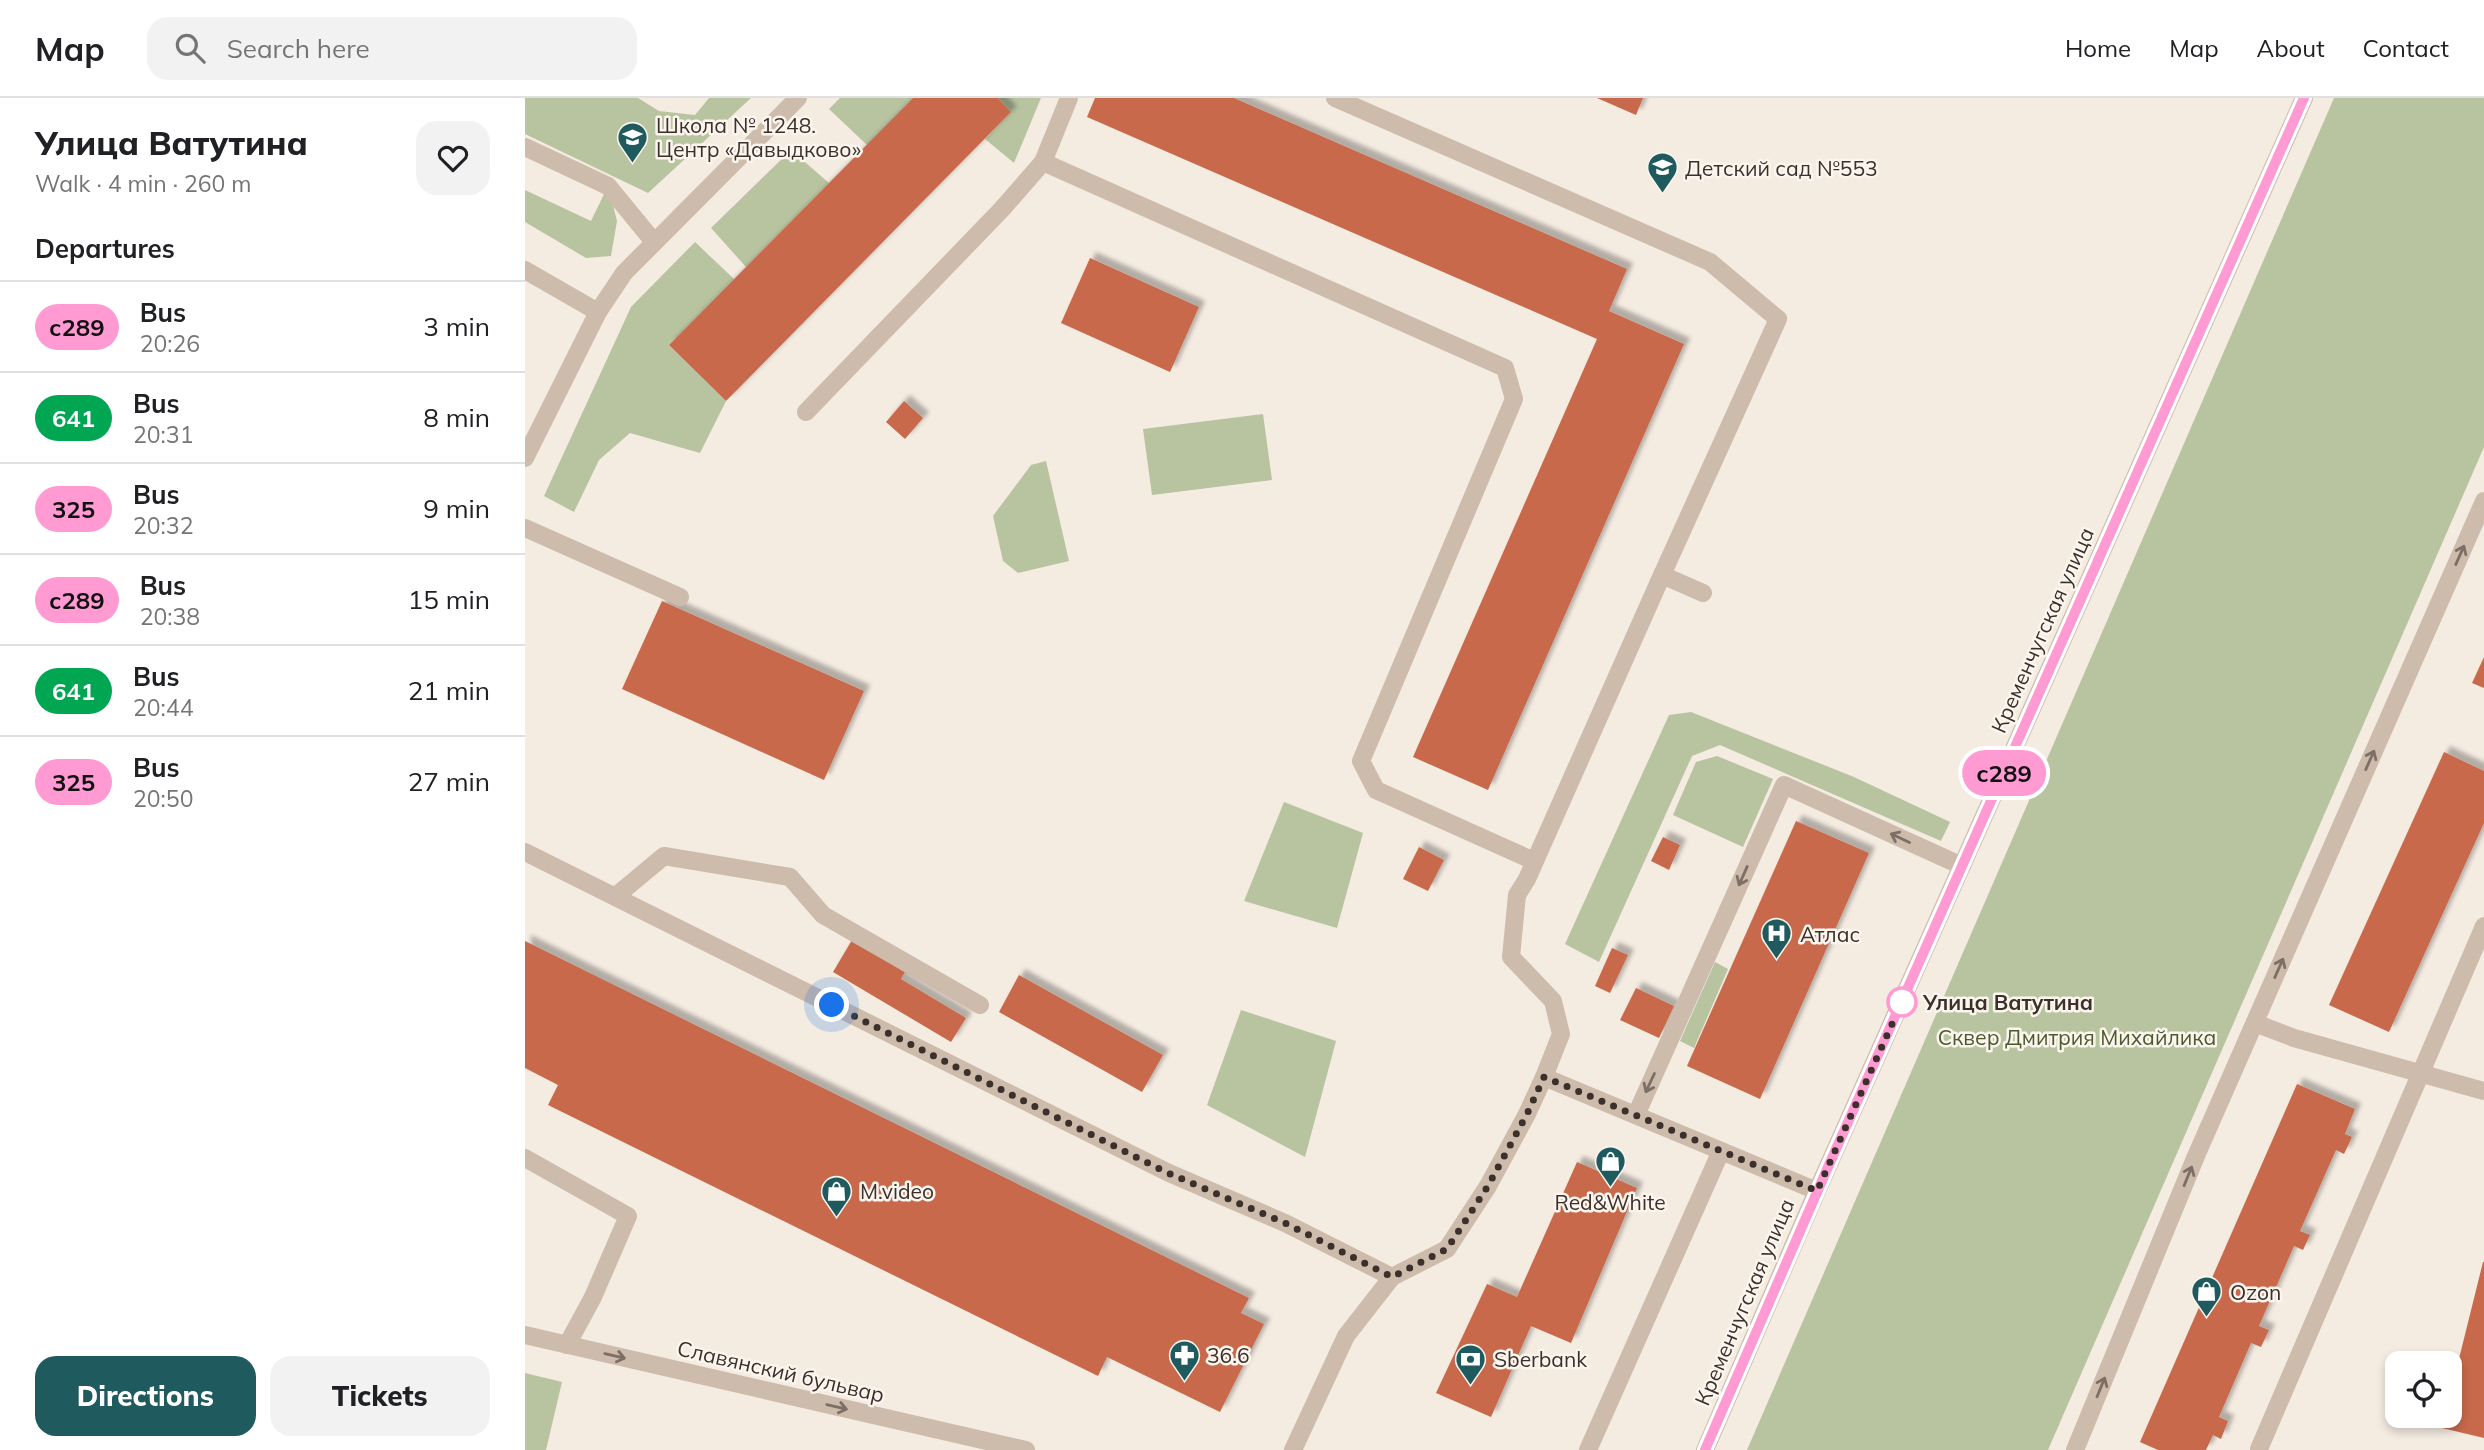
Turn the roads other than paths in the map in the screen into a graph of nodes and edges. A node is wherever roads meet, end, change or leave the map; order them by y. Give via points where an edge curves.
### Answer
1 (798, 98) edge
2 (1069, 98) edge
3 (1335, 98) edge
4 (2304, 98) edge
5 (525, 147) edge
6 (1043, 162) junction
7 (654, 242) junction
8 (525, 270) edge
9 (598, 312) junction
10 (806, 412) dead end
11 (525, 458) edge
12 (2484, 501) edge
13 (525, 528) edge
14 (1662, 575) junction
15 (1703, 593) dead end
16 (680, 597) dead end
17 (525, 852) edge
18 (1534, 862) junction
19 (1962, 866) junction
20 (616, 897) junction
21 (2484, 926) edge
22 (980, 1005) dead end
23 (2255, 1023) junction
24 (2419, 1073) junction
25 (1544, 1077) junction
26 (2484, 1091) edge
27 (1636, 1115) junction
28 (1721, 1151) junction
29 (525, 1158) edge
30 (1817, 1191) junction
31 (1392, 1277) junction
32 (525, 1335) edge
33 (567, 1345) junction
34 (2259, 1449) edge
35 (1026, 1450) edge
36 (1293, 1450) edge
37 (1588, 1450) edge
38 (1705, 1450) edge
39 (2075, 1450) edge

1 - 7 street
2 - 6 street
3 - 14 street via 1710,262 1778,319
4 - 19 street, Кременчугская улица
5 - 7 street via 608,186
6 - 10 street
6 - 18 street via 1505,368 1514,399 1361,761 1375,790
7 - 9 street via 624,273
8 - 9 street
9 - 11 street
23 -> 12 street
13 - 16 street
14 - 15 street
14 - 18 street
17 - 20 street
18 - 25 street via 1517,895 1511,957 1553,1001 1561,1034
19 -> 27 street via 1784,785
19 - 30 street, Кременчугская улица
20 - 22 street via 664,856 790,877 823,915
20 - 31 street via 1168,1173 1285,1223
21 - 24 street
23 - 24 street
39 -> 23 street
24 - 26 street
24 - 34 street
25 - 27 street
25 - 31 street via 1488,1186 1447,1249
27 - 28 street
28 - 30 street
28 - 37 street
29 - 33 street via 628,1216
30 - 38 street, Кременчугская улица
31 - 36 street via 1346,1336
32 - 33 street, Славянский бульвар
33 -> 35 street, Славянский бульвар

